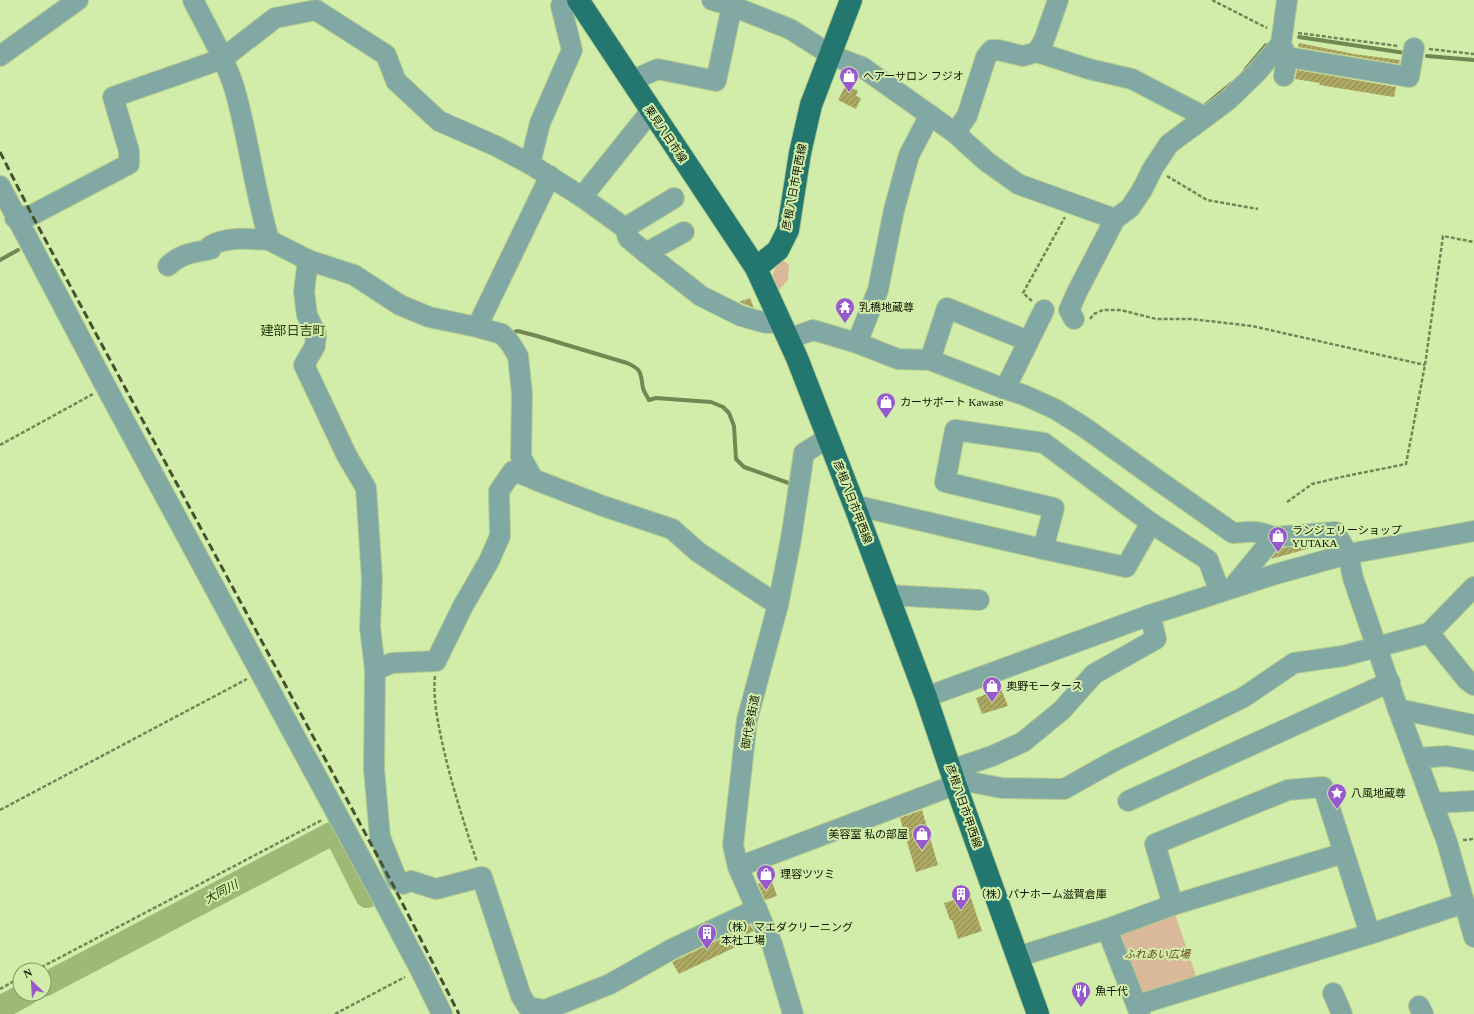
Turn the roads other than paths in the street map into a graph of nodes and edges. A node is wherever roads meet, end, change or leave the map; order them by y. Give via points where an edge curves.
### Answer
1 (78, 0) edge
2 (193, 0) edge
3 (572, 0) edge
4 (578, 0) edge
5 (712, 0) edge
6 (851, 0) edge
7 (1058, 0) edge
8 (1287, 0) edge
9 (322, 5) edge
10 (732, 6) junction
11 (1414, 48) road end
12 (1037, 52) junction
13 (1284, 53) junction
14 (831, 55) junction
15 (0, 56) edge
16 (222, 60) junction
17 (631, 81) junction
18 (651, 111) junction
19 (930, 115) junction
20 (1205, 117) junction
21 (955, 133) junction
22 (530, 164) junction
23 (550, 176) junction
24 (0, 186) edge
25 (582, 197) junction
26 (674, 198) dead end
27 (15, 218) junction
28 (1115, 219) junction
29 (625, 228) junction
30 (684, 232) dead end
31 (269, 240) junction
32 (646, 254) junction
33 (308, 260) junction
34 (168, 266) dead end
35 (756, 268) junction
36 (1044, 310) road end
37 (1074, 319) road end
38 (478, 327) junction
39 (785, 330) junction
40 (1028, 341) junction
41 (857, 343) junction
42 (930, 360) junction
43 (1006, 389) junction
44 (828, 438) junction
45 (532, 478) junction
46 (855, 507) junction
47 (1151, 523) junction
48 (1474, 531) edge
49 (1274, 537) junction
50 (1043, 549) junction
51 (1348, 554) junction
52 (1227, 590) junction
53 (1472, 592) edge
54 (888, 595) junction
55 (979, 600) dead end
56 (778, 605) junction
57 (1150, 615) junction
58 (1429, 633) junction
59 (1377, 647) junction
60 (376, 670) junction
61 (1390, 682) junction
62 (1474, 685) edge
63 (926, 697) junction
64 (1398, 709) junction
65 (1474, 725) edge
66 (1416, 758) junction
67 (1474, 761) edge
68 (954, 778) junction
69 (1128, 801) dead end
70 (1474, 801) edge
71 (1433, 803) junction
72 (1344, 853) junction
73 (738, 867) junction
74 (1464, 904) junction
75 (1173, 905) junction
76 (757, 909) junction
77 (1107, 929) junction
78 (1370, 934) junction
79 (1474, 937) edge
80 (1017, 957) junction
81 (1333, 993) dead end
82 (1139, 1010) edge
83 (442, 1014) edge
84 (793, 1014) edge
85 (1038, 1014) edge
86 (1342, 1014) edge

1 - 15 street
2 - 16 street
3 - 22 street via 561,6 572,50 540,123
4 - 17 main road, 栗見八日市線
5 - 10 street
6 - 14 main road, 彦根八日市甲西線
7 - 12 street
8 - 13 street
9 - 16 street via 275,18
9 - 22 street via 386,55 396,81 439,121
10 - 14 street via 790,29
10 - 17 street via 716,81 658,69
11 - 13 street via 1408,77
12 - 20 street via 1089,69 1132,79
12 - 21 street via 1022,56 992,50 986,57 967,116
13 - 20 street via 1256,73 1227,101
14 - 19 street via 862,67
14 - 35 main road, 彦根八日市甲西線 via 811,105 800,153 788,230 778,250
16 - 27 street via 113,98 129,151 129,164 32,215
16 - 31 street via 235,94
17 - 18 main road, 栗見八日市線
18 - 25 street
18 - 35 main road, 栗見八日市線
19 - 21 street
19 - 41 street via 909,155 894,210 878,290
20 - 28 street via 1169,144 1152,168 1130,208
21 - 28 street via 986,161 1018,184
22 - 23 street
23 - 25 street
23 - 38 street
24 - 27 street
25 - 29 street
26 - 29 street
27 - 83 street via 261,672
28 - 37 street via 1069,310
29 - 32 street via 628,238
30 - 32 street
31 - 33 street
31 - 34 street via 218,242 210,246 211,249 176,258
32 - 39 street via 701,296 741,316
33 - 38 street via 354,275 400,305 429,317
33 - 60 street via 304,292 307,315 316,334 315,346 304,365 347,456 366,488 372,579 370,627
35 - 39 main road, 彦根八日市甲西線
36 - 40 street
38 - 45 street via 502,334 518,356 522,394 521,457
39 - 41 street via 814,330
39 - 44 main road, 彦根八日市甲西線
40 - 42 street via 947,308
40 - 43 street
41 - 42 street via 898,359
42 - 43 street
43 - 49 street via 1055,408 1233,533 1261,532
44 - 46 main road, 彦根八日市甲西線
44 - 56 street, 御代参街道 via 804,453 792,538
45 - 56 street via 603,506 672,529 698,552
45 - 60 street via 513,471 500,491 500,536 436,661 392,663
46 - 50 street
46 - 54 main road, 彦根八日市甲西線
47 - 50 street via 1126,567
47 - 50 street via 1044,443 955,430 945,482 1054,508
47 - 52 street via 1208,560
48 - 51 street
49 - 51 street via 1335,532
49 - 52 street
51 - 52 street
51 - 59 street via 1353,578
52 - 57 street
53 - 58 street
54 - 55 street
54 - 63 main road, 彦根八日市甲西線
56 - 73 street, 御代参街道 via 748,720 733,845
57 - 63 street
57 - 68 street via 1156,639 1094,674 1062,710 1023,742
58 - 59 street
58 - 62 street
59 - 61 street
59 - 68 street via 1343,656 1294,663 1244,697 1116,760 1064,789 1002,788
60 - 76 street via 374,769 380,837 397,880 402,884 411,881 436,889 482,877 521,996 528,1007 545,1010 610,984 672,949
61 - 64 street
61 - 69 street
63 - 68 main road, 彦根八日市甲西線
64 - 65 street
64 - 66 street
66 - 67 street via 1446,756
66 - 71 street
68 - 73 street
68 - 80 main road, 彦根八日市甲西線
70 - 71 street
71 - 74 street
72 - 75 street
72 - 75 street via 1323,787 1288,790 1155,844
72 - 78 street
73 - 76 street, 御代参街道
74 - 78 street
74 - 79 street
75 - 77 street
76 - 84 street, 御代参街道 via 772,944
77 - 80 street
77 - 82 street
78 - 82 street
80 - 85 main road, 彦根八日市甲西線
81 - 86 street

